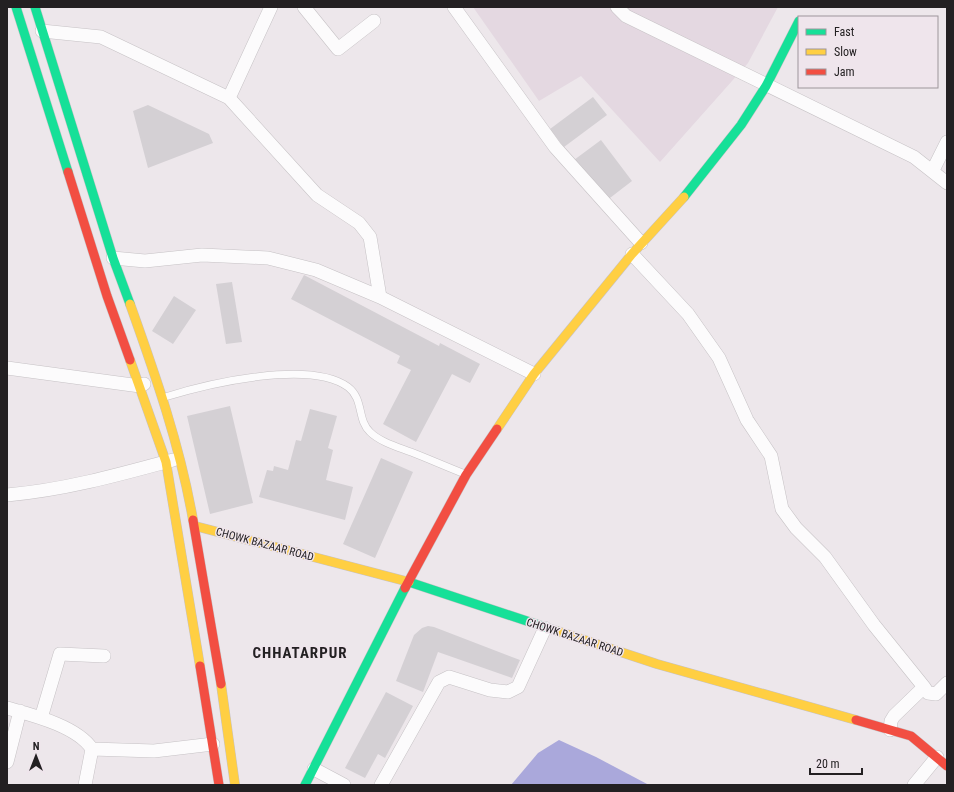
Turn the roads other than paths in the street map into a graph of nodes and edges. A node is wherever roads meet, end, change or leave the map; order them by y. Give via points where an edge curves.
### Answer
1 (16, 7) edge
2 (35, 7) edge
3 (271, 7) edge
4 (304, 7) edge
5 (454, 7) edge
6 (617, 7) edge
7 (374, 21) dead end
8 (798, 23) edge
9 (42, 31) junction
10 (766, 86) junction
11 (229, 98) junction
12 (947, 142) edge
13 (933, 170) junction
14 (947, 183) edge
15 (641, 243) junction
16 (632, 254) junction
17 (113, 258) junction
18 (380, 297) junction
19 (7, 368) edge
20 (534, 374) junction
21 (156, 378) junction
22 (140, 386) junction
23 (162, 397) junction
24 (179, 458) junction
25 (166, 462) junction
26 (466, 475) junction
27 (7, 496) edge
28 (194, 526) junction
29 (408, 582) junction
30 (545, 628) junction
31 (104, 656) dead end
32 (947, 683) edge
33 (924, 687) junction
34 (7, 708) edge
35 (20, 711) junction
36 (41, 718) junction
37 (890, 730) junction
38 (213, 744) junction
39 (92, 748) junction
40 (937, 757) junction
41 (7, 762) edge
42 (947, 766) edge
43 (314, 769) junction
44 (85, 785) edge
45 (219, 785) edge
46 (235, 785) edge
47 (305, 785) edge
48 (344, 785) edge
49 (381, 785) edge
50 (914, 785) edge

1 - 22 main road via 107,296
2 - 9 main road
3 - 11 street
4 - 7 street via 338,49
5 - 15 street via 555,147
6 - 10 street via 626,16
8 - 10 main road
9 - 11 street via 100,36
9 - 17 main road
10 - 13 street via 914,157
10 - 15 main road via 741,125 711,164
11 - 18 street via 317,195 359,223 370,237
12 - 13 street
13 - 14 street
15 - 16 main road
16 - 20 main road
16 - 33 street via 688,314 719,358 747,420 771,456 782,509 796,528 825,557 874,625
17 - 18 street via 145,261 202,255 268,258 316,270
17 - 21 main road
18 - 20 street
19 - 22 street
20 - 26 main road
21 - 22 street
21 - 23 main road
22 - 25 main road
23 - 24 main road
23 - 26 lane via 252,377 303,375 331,379 347,386 356,394 362,408 364,423 370,433
24 - 25 street
24 - 28 main road via 186,480
25 - 27 street via 88,483
25 - 38 main road
26 - 29 main road
28 - 29 main road, CHOWK BAZAAR ROAD
28 - 46 main road via 225,704
29 - 30 main road, CHOWK BAZAAR ROAD
29 - 43 main road
30 - 37 main road, CHOWK BAZAAR ROAD via 767,696
30 - 49 street via 518,687 508,692 490,690 449,677 439,682
31 - 36 street via 60,654
32 - 33 street via 936,694 928,693
33 - 37 street via 894,716
34 - 35 street
35 - 36 street
35 - 41 street
36 - 39 street via 73,732 88,742
37 - 40 main road, CHOWK BAZAAR ROAD via 911,736
38 - 39 street via 154,750
38 - 45 main road
39 - 44 street
40 - 42 main road, CHOWK BAZAAR ROAD
40 - 50 street
43 - 47 main road
43 - 48 street

